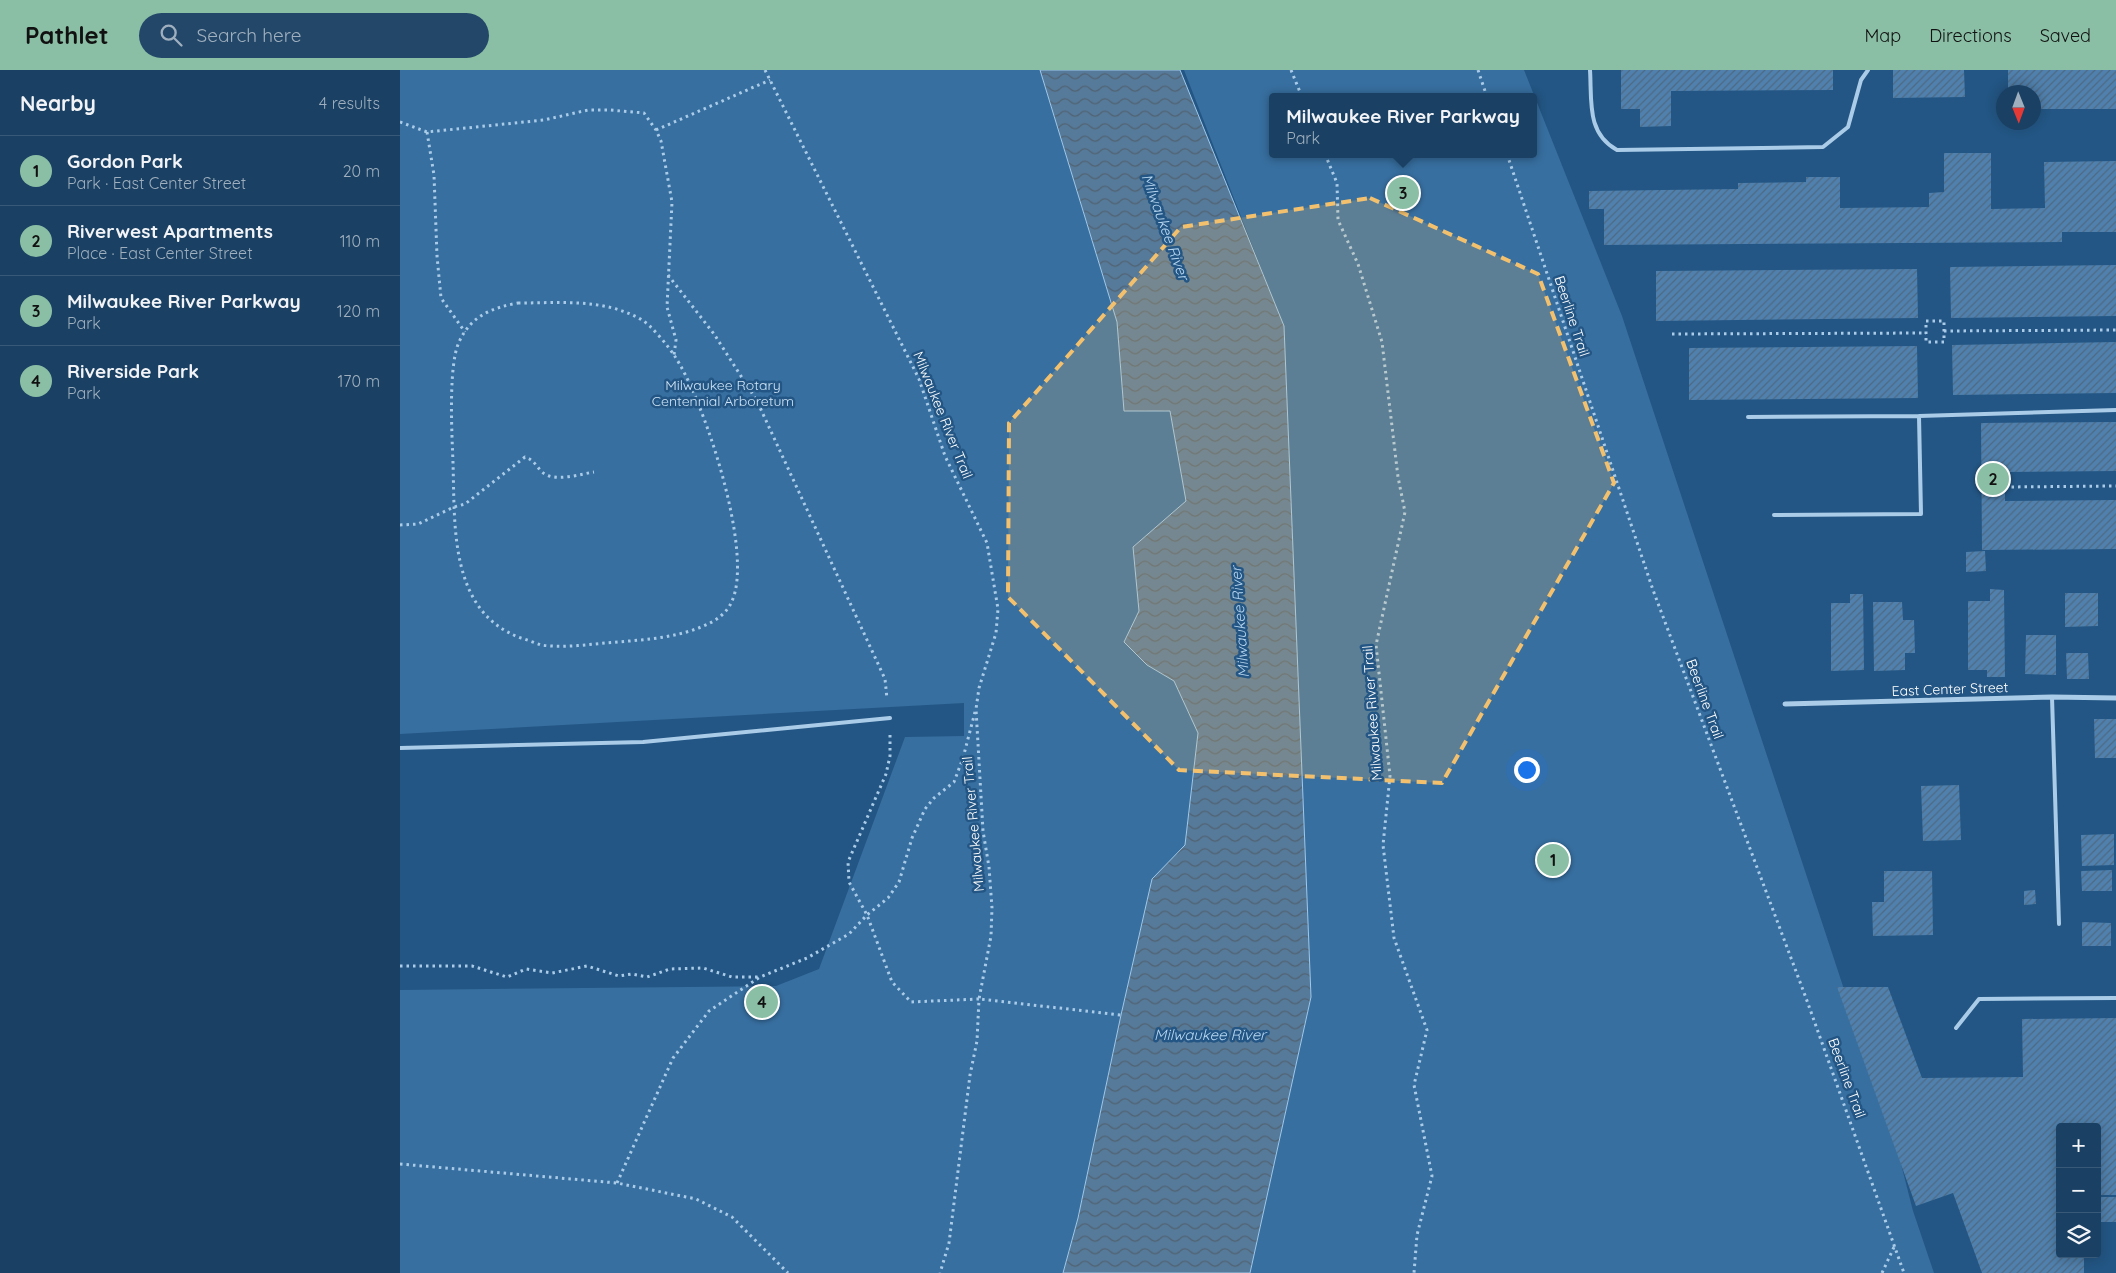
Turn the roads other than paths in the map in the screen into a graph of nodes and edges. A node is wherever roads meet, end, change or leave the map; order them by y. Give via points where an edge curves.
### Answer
1 (1590, 70) edge
2 (1868, 70) edge
3 (2116, 410) edge
4 (1919, 416) junction
5 (1748, 417) dead end
6 (1774, 516) dead end
7 (2052, 697) junction
8 (2116, 698) edge
9 (1785, 704) dead end
10 (890, 718) road end
11 (400, 748) edge
12 (2060, 924) dead end
13 (2116, 998) edge
14 (1956, 1028) dead end

1 - 2 lane via 1593,124 1606,144 1617,150 1823,147 1848,126 1861,80
3 - 4 lane
4 - 5 lane
4 - 6 lane via 1921,514
7 - 8 street, East Center Street
7 - 9 street, East Center Street
7 - 12 lane
10 - 11 lane via 643,742
13 - 14 lane via 1979,999

